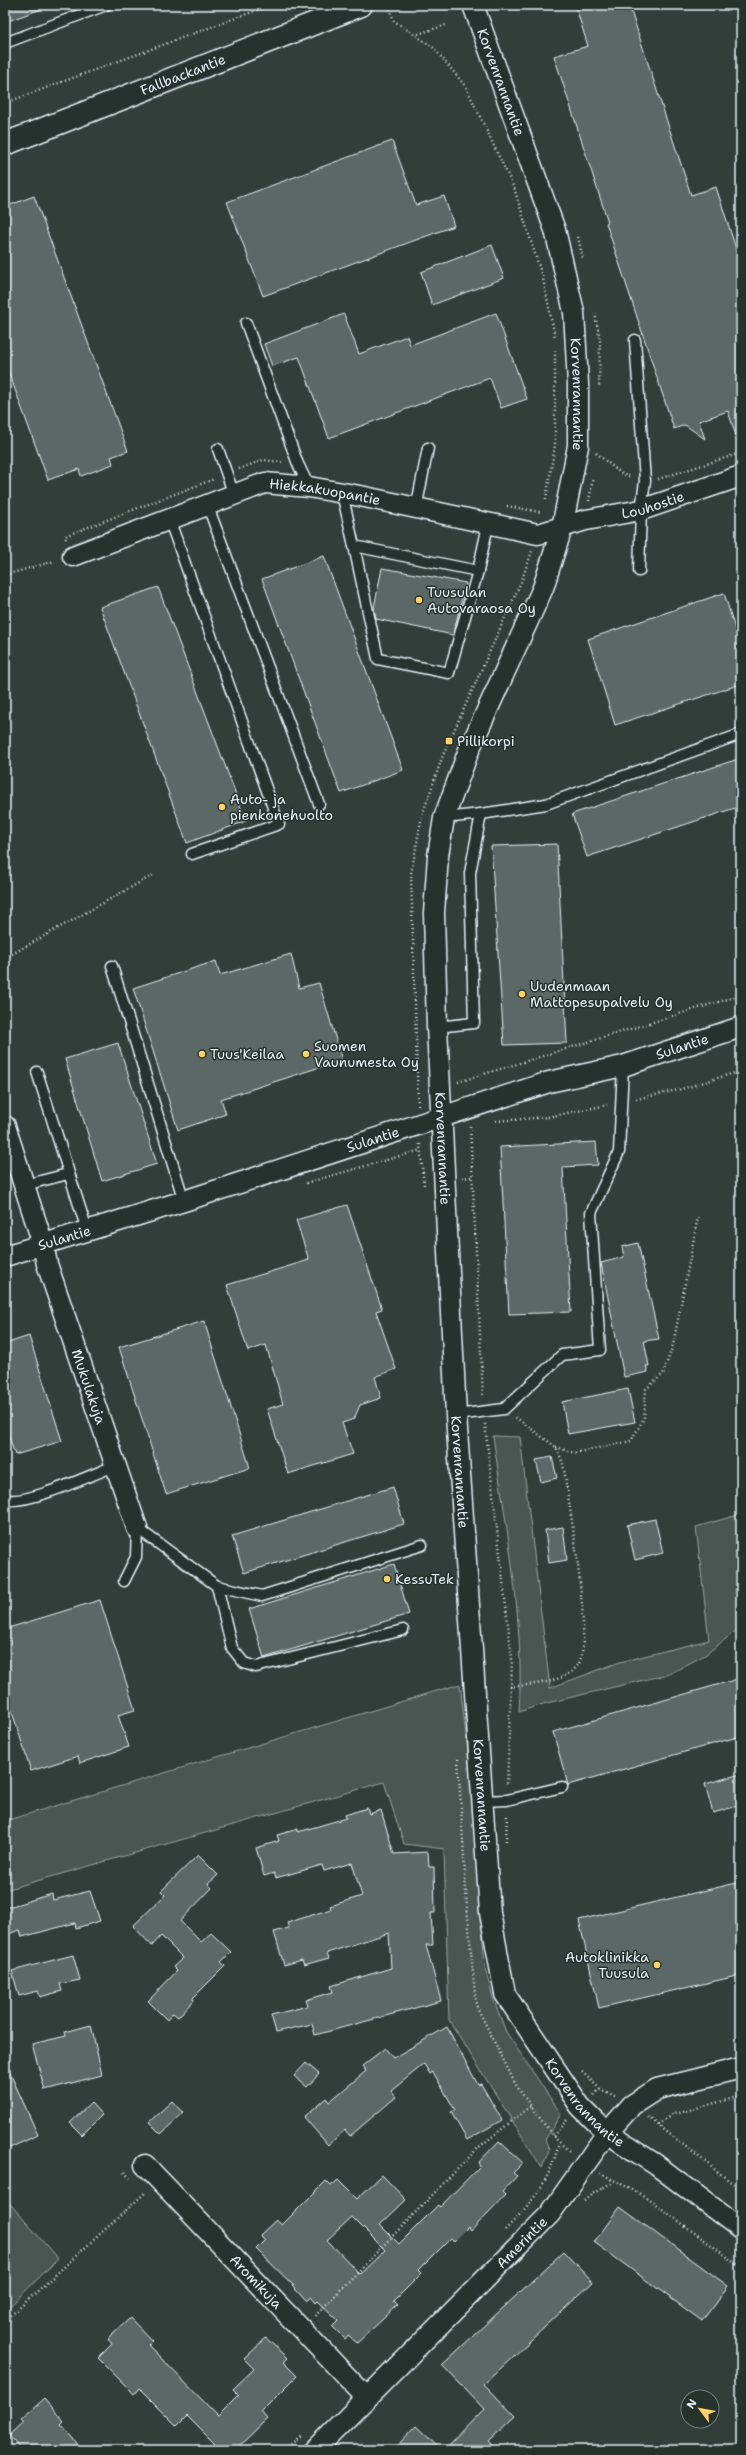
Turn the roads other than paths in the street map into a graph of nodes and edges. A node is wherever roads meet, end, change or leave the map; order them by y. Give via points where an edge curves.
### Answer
1 (106, 5) edge
2 (361, 5) edge
3 (473, 5) edge
4 (5, 44) edge
5 (5, 144) edge
6 (246, 323) dead end
7 (635, 340) dead end
8 (428, 448) dead end
9 (218, 449) dead end
10 (741, 476) edge
11 (309, 487) junction
12 (342, 493) junction
13 (234, 495) junction
14 (207, 504) junction
15 (416, 509) junction
16 (641, 510) junction
17 (169, 519) junction
18 (488, 525) junction
19 (562, 528) junction
20 (354, 546) junction
21 (73, 556) road end
22 (478, 571) junction
23 (639, 571) dead end
24 (741, 734) edge
25 (319, 804) dead end
26 (481, 814) junction
27 (444, 818) junction
28 (192, 854) dead end
29 (112, 966) dead end
30 (437, 1027) junction
31 (741, 1027) edge
32 (623, 1066) junction
33 (37, 1072) dead end
34 (442, 1116) junction
35 (5, 1126) edge
36 (12, 1168) edge
37 (68, 1174) junction
38 (25, 1185) junction
39 (184, 1201) junction
40 (87, 1230) junction
41 (43, 1244) junction
42 (5, 1256) edge
43 (456, 1415) junction
44 (117, 1465) junction
45 (5, 1499) edge
46 (137, 1528) junction
47 (422, 1545) dead end
48 (124, 1581) dead end
49 (217, 1586) junction
50 (403, 1630) dead end
51 (562, 1787) dead end
52 (481, 1801) junction
53 (741, 2068) edge
54 (607, 2133) junction
55 (145, 2165) dead end
56 (741, 2228) edge
57 (367, 2398) junction
58 (315, 2450) edge

1 - 4 lane
2 - 5 street, Fallbackantie
3 - 19 street, Korvenrannantie via 555,230 574,312 578,446
6 - 11 lane via 298,464
7 - 16 lane via 645,481
8 - 15 lane
9 - 13 lane
10 - 16 street, Louhostie
11 - 12 street, Hiekkakuopantie
11 - 13 street, Hiekkakuopantie via 265,483
12 - 15 street, Hiekkakuopantie
12 - 20 lane
13 - 14 street, Hiekkakuopantie
14 - 17 street, Hiekkakuopantie
14 - 25 lane
15 - 18 street, Hiekkakuopantie
16 - 19 street, Louhostie via 586,520
16 - 23 lane
17 - 21 street, Hiekkakuopantie
17 - 28 lane via 278,824
18 - 19 street, Hiekkakuopantie via 538,534
18 - 22 lane
19 - 27 street, Korvenrannantie via 543,588 469,750
20 - 22 lane
20 - 22 lane via 378,659 449,673
24 - 26 lane via 546,804
26 - 27 lane
26 - 30 lane via 470,873 474,1023
27 - 30 street, Korvenrannantie via 434,913
29 - 39 lane
30 - 34 street, Korvenrannantie
31 - 32 street, Sulantie
32 - 34 street, Sulantie via 549,1082
32 - 43 lane via 619,1152 591,1213 600,1350 562,1355 504,1409
33 - 37 lane
34 - 39 street, Sulantie via 419,1126
34 - 43 street, Korvenrannantie
35 - 36 street, Mukulakuja
36 - 38 street, Mukulakuja
37 - 38 lane
37 - 40 lane
38 - 41 street, Mukulakuja
39 - 40 street, Sulantie
40 - 41 street, Sulantie
41 - 42 street, Sulantie
41 - 44 street, Mukulakuja via 47,1264
43 - 52 street, Korvenrannantie
44 - 45 lane via 31,1498 11,1501
44 - 46 street, Mukulakuja
46 - 48 lane via 136,1557
46 - 49 lane
47 - 49 lane via 262,1596
49 - 50 lane via 232,1648 244,1663 256,1667
51 - 52 lane via 507,1800
52 - 54 street, Korvenrannantie via 490,1913 505,1994 580,2106
53 - 54 street, Amerintie via 657,2089 632,2105
54 - 56 street, Korvenrannantie via 655,2164
54 - 57 street, Amerintie via 550,2214
55 - 57 street, Aromikuja
57 - 58 street, Amerintie

